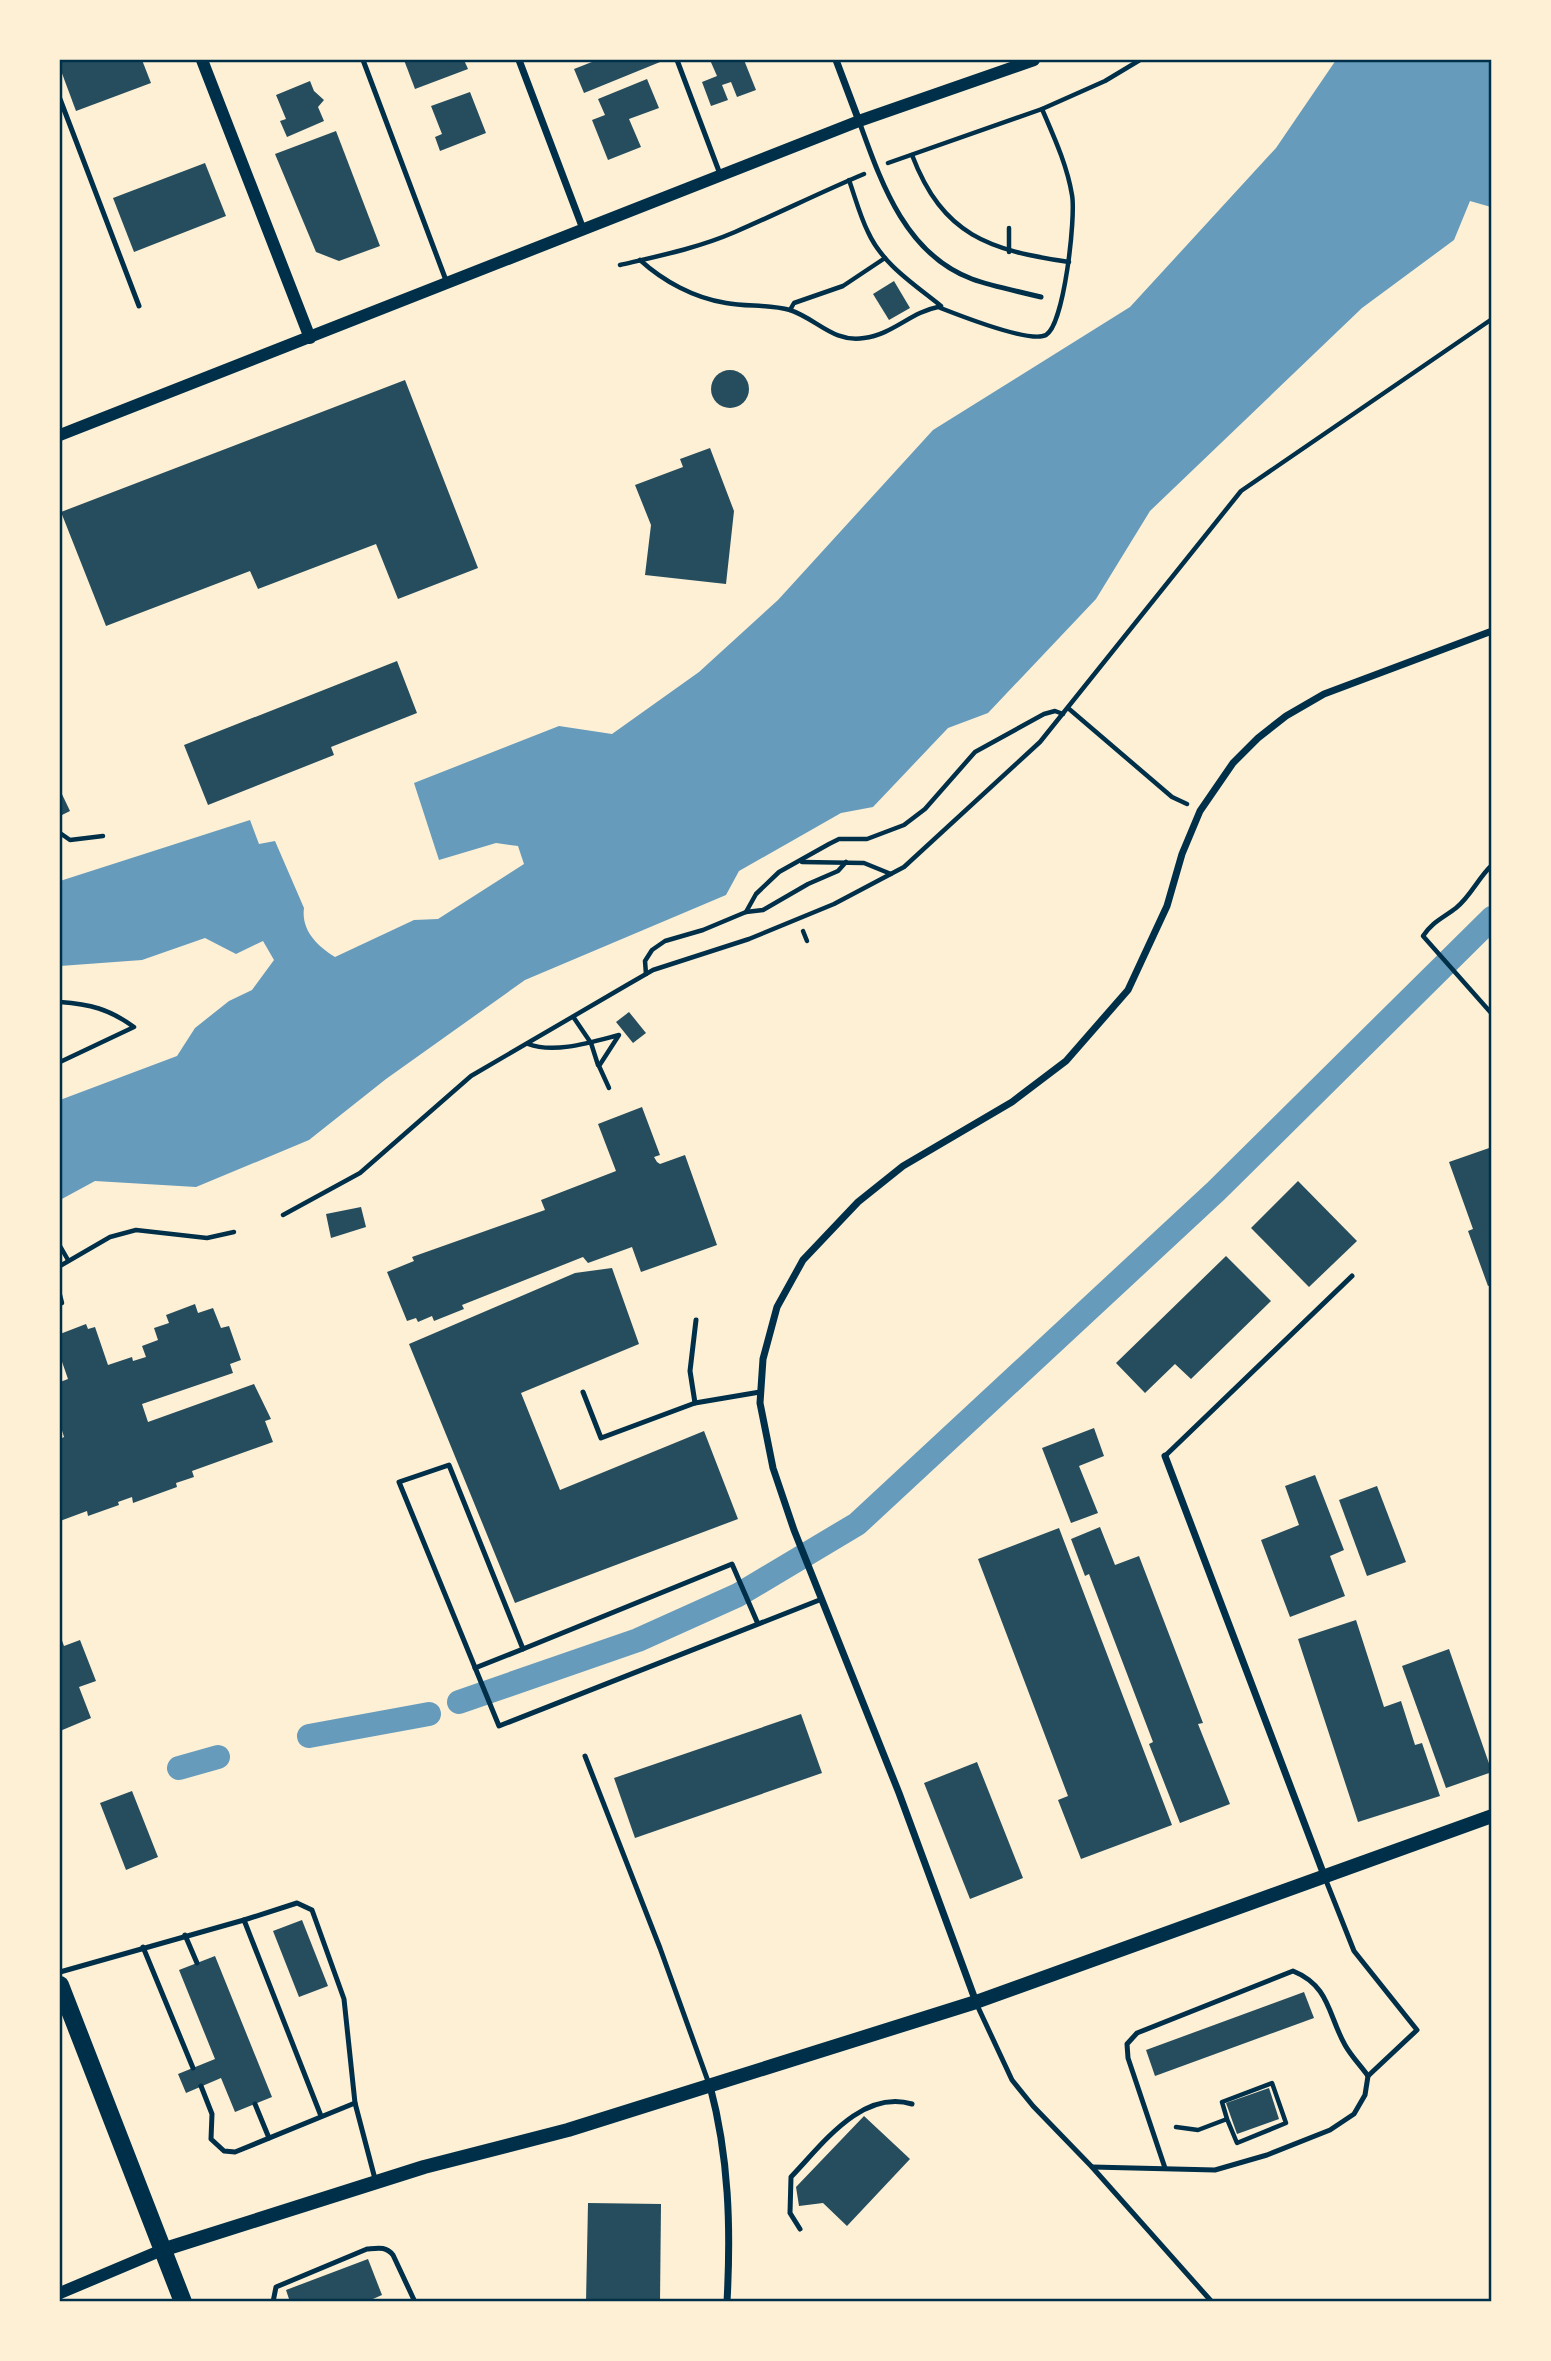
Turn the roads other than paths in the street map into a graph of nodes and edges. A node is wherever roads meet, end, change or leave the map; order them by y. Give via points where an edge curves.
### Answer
1 (202, 60) edge
2 (363, 60) edge
3 (519, 60) edge
4 (677, 60) edge
5 (836, 60) edge
6 (1034, 60) edge
7 (1003, 65) edge
8 (60, 99) edge
9 (859, 121) junction
10 (721, 176) junction
11 (583, 229) junction
12 (447, 284) junction
13 (1041, 297) dead end
14 (139, 306) dead end
15 (310, 338) junction
16 (60, 435) edge
17 (1492, 631) edge
18 (1352, 1276) dead end
19 (696, 1320) dead end
20 (583, 1392) dead end
21 (760, 1392) junction
22 (695, 1403) junction
23 (1165, 1456) joint
24 (822, 1599) junction
25 (758, 1624) junction
26 (523, 1649) junction
27 (475, 1668) junction
28 (585, 1756) dead end
29 (1492, 1816) edge
30 (1324, 1875) junction
31 (244, 1920) junction
32 (185, 1935) junction
33 (143, 1947) junction
34 (197, 1963) dead end
35 (60, 1972) edge
36 (60, 1985) edge
37 (976, 2002) junction
38 (193, 2068) dead end
39 (1368, 2076) junction
40 (201, 2086) dead end
41 (710, 2086) junction
42 (355, 2103) junction
43 (255, 2104) dead end
44 (912, 2104) dead end
45 (321, 2116) junction
46 (269, 2138) junction
47 (1093, 2166) junction
48 (1165, 2168) junction
49 (376, 2182) junction
50 (800, 2229) dead end
51 (162, 2250) junction
52 (60, 2293) edge
53 (183, 2301) edge
54 (273, 2301) edge
55 (415, 2301) edge
56 (727, 2301) edge
57 (1212, 2301) edge

1 - 15 street
2 - 12 lane
3 - 11 street
4 - 10 lane
5 - 9 street
6 - 7 street
7 - 9 street
8 - 14 lane
9 - 10 street
9 - 13 lane via 904,226 933,257 971,278
10 - 11 street
11 - 12 street
12 - 15 street
15 - 16 street
17 - 21 street via 1324,694 1258,737 1233,763 1200,811 1167,906 1128,990 1066,1061 1012,1102 902,1166 858,1202 803,1260 777,1307 763,1359
18 - 23 lane
19 - 22 lane via 690,1371
20 - 22 lane via 601,1438
21 - 22 lane
21 - 24 street via 773,1468
23 - 30 street
24 - 25 lane
24 - 37 street
25 - 26 lane via 732,1564
25 - 27 lane via 499,1727
26 - 27 lane
26 - 27 lane via 449,1465 399,1482
28 - 41 lane
29 - 30 main road
30 - 37 main road
30 - 39 lane via 1353,1951 1417,2030
31 - 32 lane
31 - 42 lane via 297,1903 312,1910 344,1999
31 - 45 lane
32 - 33 lane
32 - 34 lane
33 - 35 lane
33 - 38 lane
36 - 51 main road
37 - 41 main road
37 - 47 lane via 1012,2080
39 - 48 lane via 1365,2095 1354,2114 1330,2130 1215,2170
39 - 48 lane via 1345,2045 1327,2001 1309,1978 1293,1971 1137,2033 1127,2044 1128,2058
40 - 46 lane via 212,2114 211,2138 223,2151 235,2152
41 - 49 main road
41 - 56 street via 727,2186
42 - 45 lane
42 - 49 lane
43 - 46 lane
44 - 50 lane via 897,2100 851,2115 791,2177 790,2213
45 - 46 lane
47 - 48 lane
47 - 57 lane
49 - 51 main road
51 - 52 street
51 - 53 main road
54 - 55 lane via 276,2287 380,2247 393,2255

